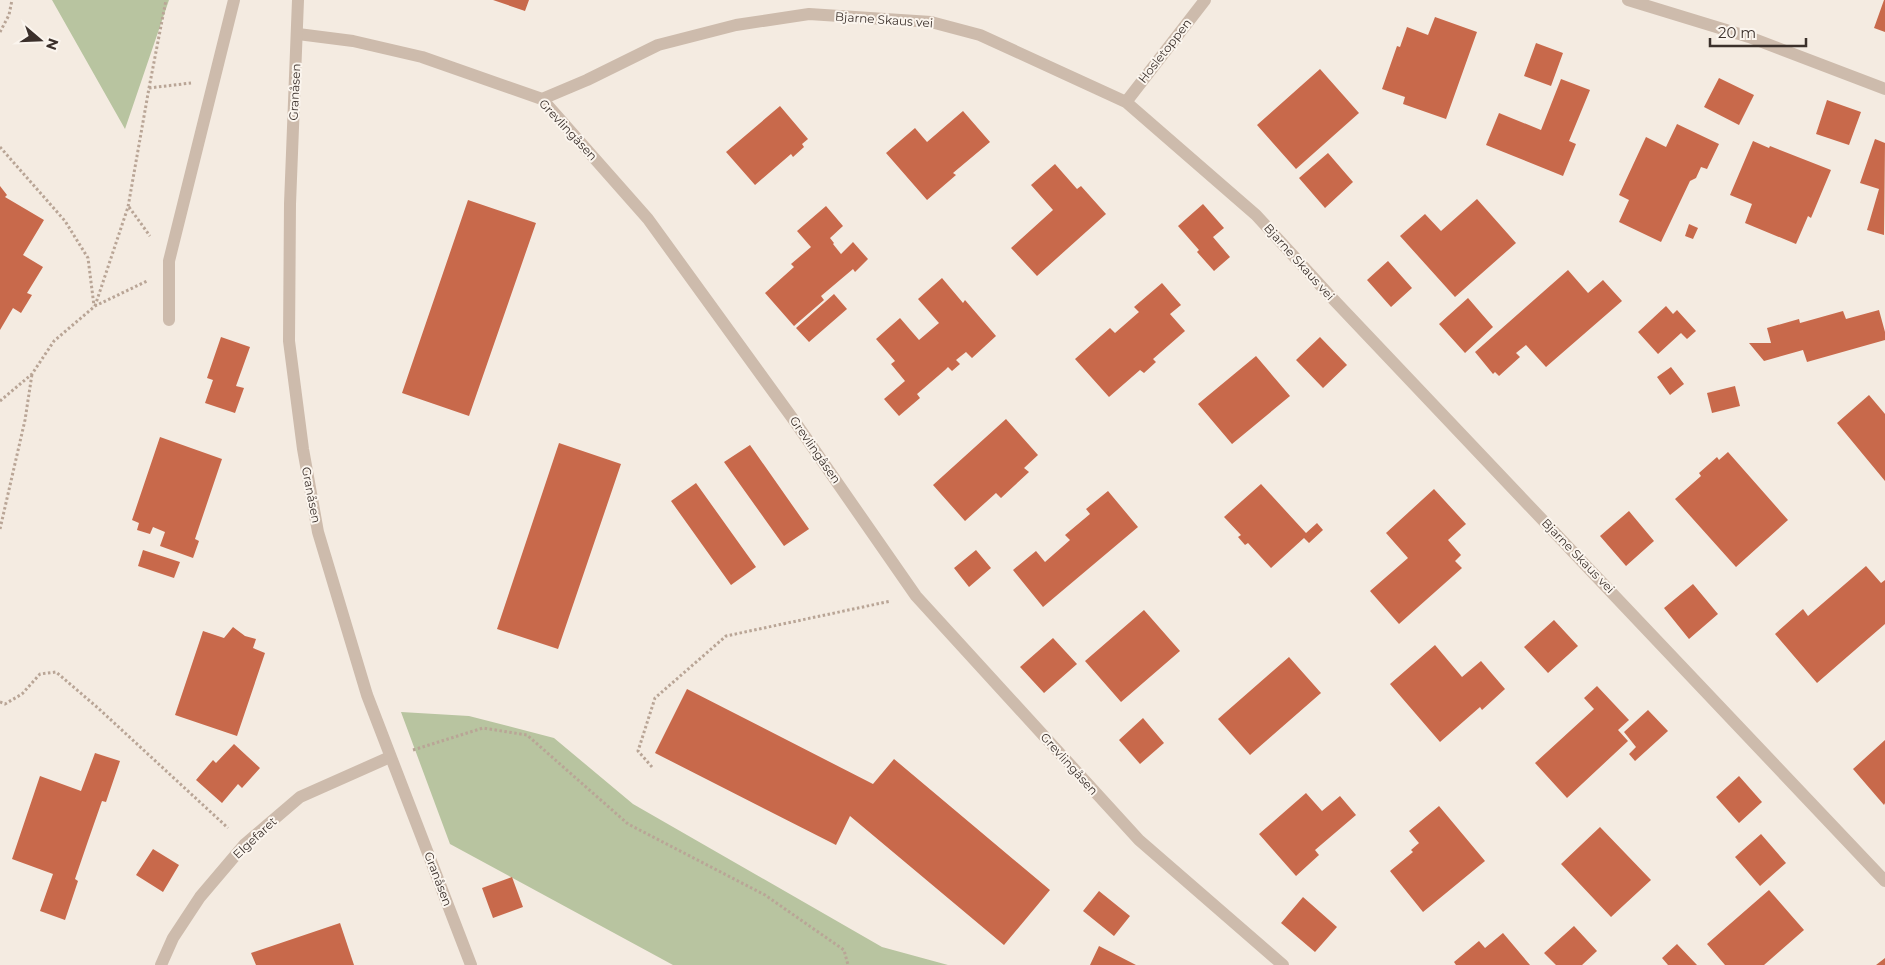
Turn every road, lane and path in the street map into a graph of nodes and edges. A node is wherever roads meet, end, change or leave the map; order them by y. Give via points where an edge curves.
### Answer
1 (12, 0) edge
2 (166, 0) edge
3 (234, 0) edge
4 (298, 0) edge
5 (1205, 0) edge
6 (1628, 0) edge
7 (0, 32) edge
8 (298, 34) junction
9 (214, 80) junction
10 (149, 88) junction
11 (1885, 89) edge
12 (542, 98) junction
13 (1126, 102) junction
14 (0, 147) edge
15 (128, 207) junction
16 (169, 261) junction
17 (94, 306) junction
18 (169, 320) dead end
19 (32, 374) junction
20 (0, 401) edge
21 (0, 529) edge
22 (916, 596) junction
23 (0, 702) edge
24 (390, 757) junction
25 (652, 767) dead end
26 (245, 844) junction
27 (1885, 881) edge
28 (161, 965) edge
29 (470, 965) edge
30 (848, 965) edge
31 (1283, 965) edge

1 - 7 path
2 - 10 path
3 - 9 street
4 - 8 street, Granåsen
5 - 13 street, Hosletoppen
6 - 11 street via 1749,37
8 - 12 street, Grevlingåsen via 353,41 422,57
8 - 24 street, Granåsen via 290,204 289,340 302,449 318,532 367,695
9 - 10 path
9 - 16 street
10 - 15 path
12 - 13 street, Bjarne Skaus vei via 658,46 736,25 809,14 931,22 980,35
12 - 22 street, Grevlingåsen via 648,219 794,419
13 - 27 street, Bjarne Skaus vei via 1256,215
14 - 17 path via 66,221 88,258
15 - 16 path
15 - 17 path
16 - 17 path via 147,282
16 - 18 street
17 - 19 path via 54,341
19 - 20 path
19 - 21 path
22 - 25 path via 726,636 656,698 638,752
22 - 31 street, Grevlingåsen via 1139,840
23 - 26 path via 5,704 22,694 40,674 56,672
24 - 26 street, Elgefaret via 300,797
24 - 29 street, Granåsen
24 - 30 path via 483,728 527,735 628,824 765,895 844,950
26 - 28 street, Elgefaret via 200,896 173,938

